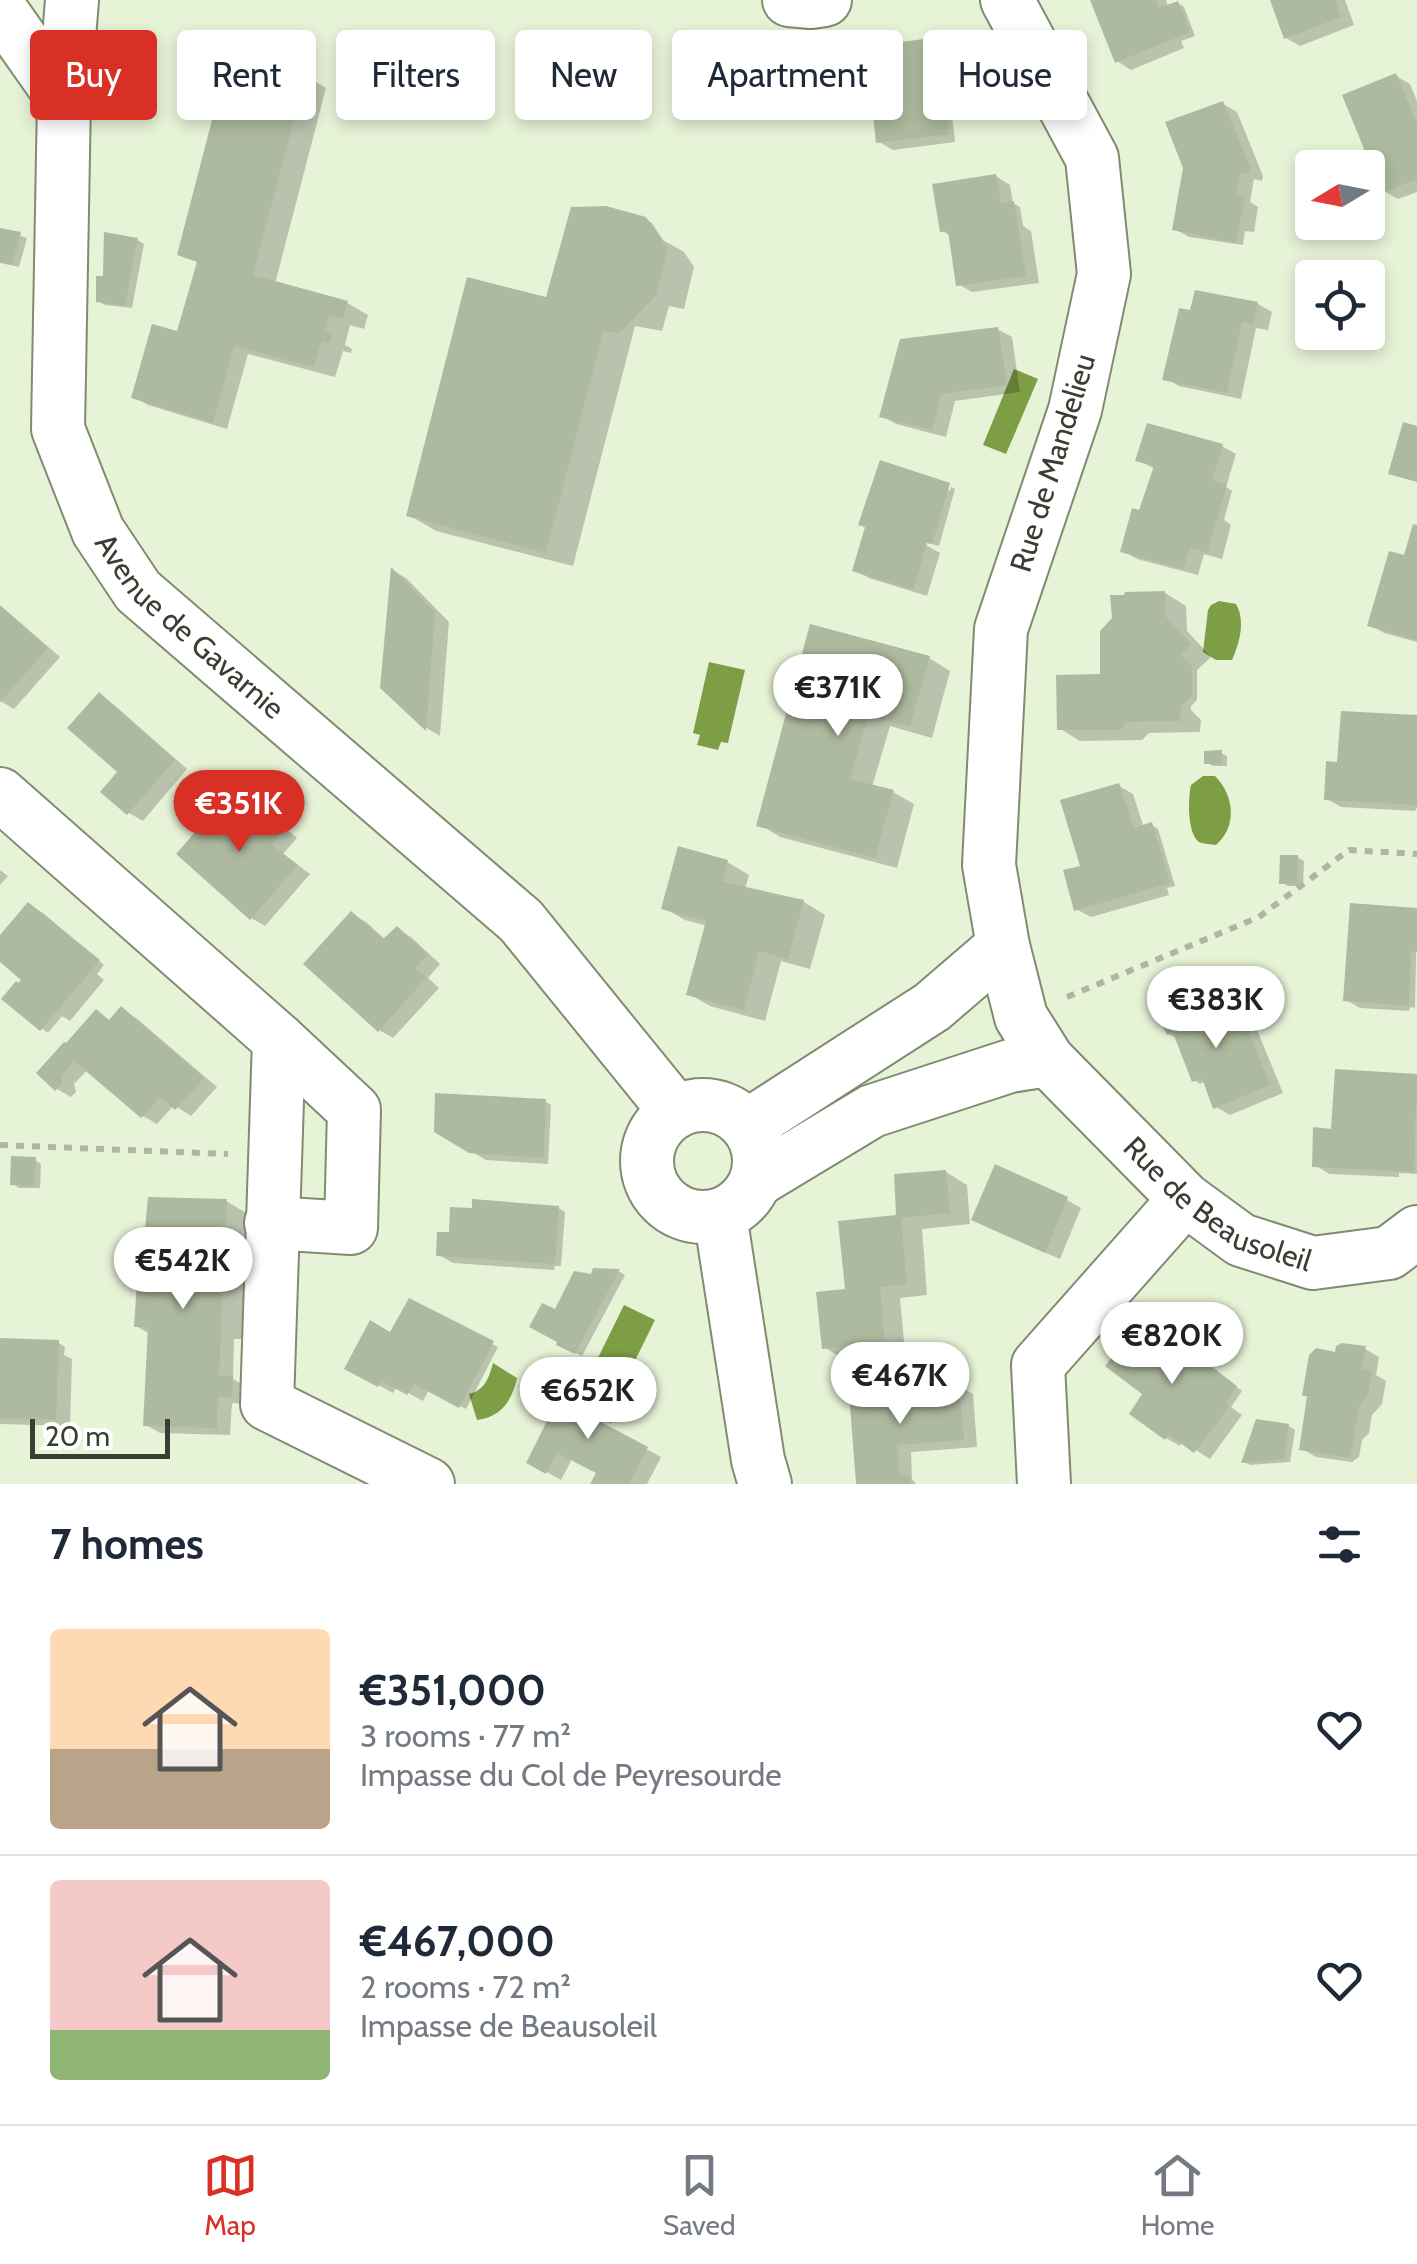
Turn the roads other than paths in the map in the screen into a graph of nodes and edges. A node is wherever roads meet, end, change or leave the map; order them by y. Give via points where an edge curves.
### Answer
1 (72, 0) edge
2 (789, 0) edge
3 (825, 0) edge
4 (1007, 0) edge
5 (0, 9) edge
6 (70, 30) edge
7 (30, 52) edge
8 (64, 120) edge
9 (0, 794) edge
10 (1003, 946) junction
11 (1035, 1038) junction
12 (279, 1040) junction
13 (676, 1112) junction
14 (747, 1126) junction
15 (738, 1198) junction
16 (1185, 1199) junction
17 (272, 1224) junction
18 (1417, 1232) edge
19 (428, 1484) edge
20 (765, 1484) edge
21 (1044, 1484) edge

1 - 6 street, Avenue de Gavarnie
2 - 3 street
4 - 10 street, Rue de Mandelieu via 1092,158 1104,274 1075,410 1001,629 989,865
5 - 7 street
8 - 13 street, Avenue de Gavarnie via 58,428 98,531 138,592 520,921
9 - 12 street
10 - 11 street
10 - 14 street via 932,1008
11 - 15 street via 1010,1066 872,1111
11 - 16 street, Rue de Beausoleil
12 - 17 street
12 - 17 street via 354,1110 351,1228
13 - 14 street via 714,1106
13 - 15 street via 648,1150 654,1188 685,1215 704,1218
14 - 15 street via 760,1162
15 - 20 street
16 - 18 street, Rue de Beausoleil via 1240,1240 1313,1264 1389,1253
16 - 21 street via 1038,1366
17 - 19 street via 267,1404

